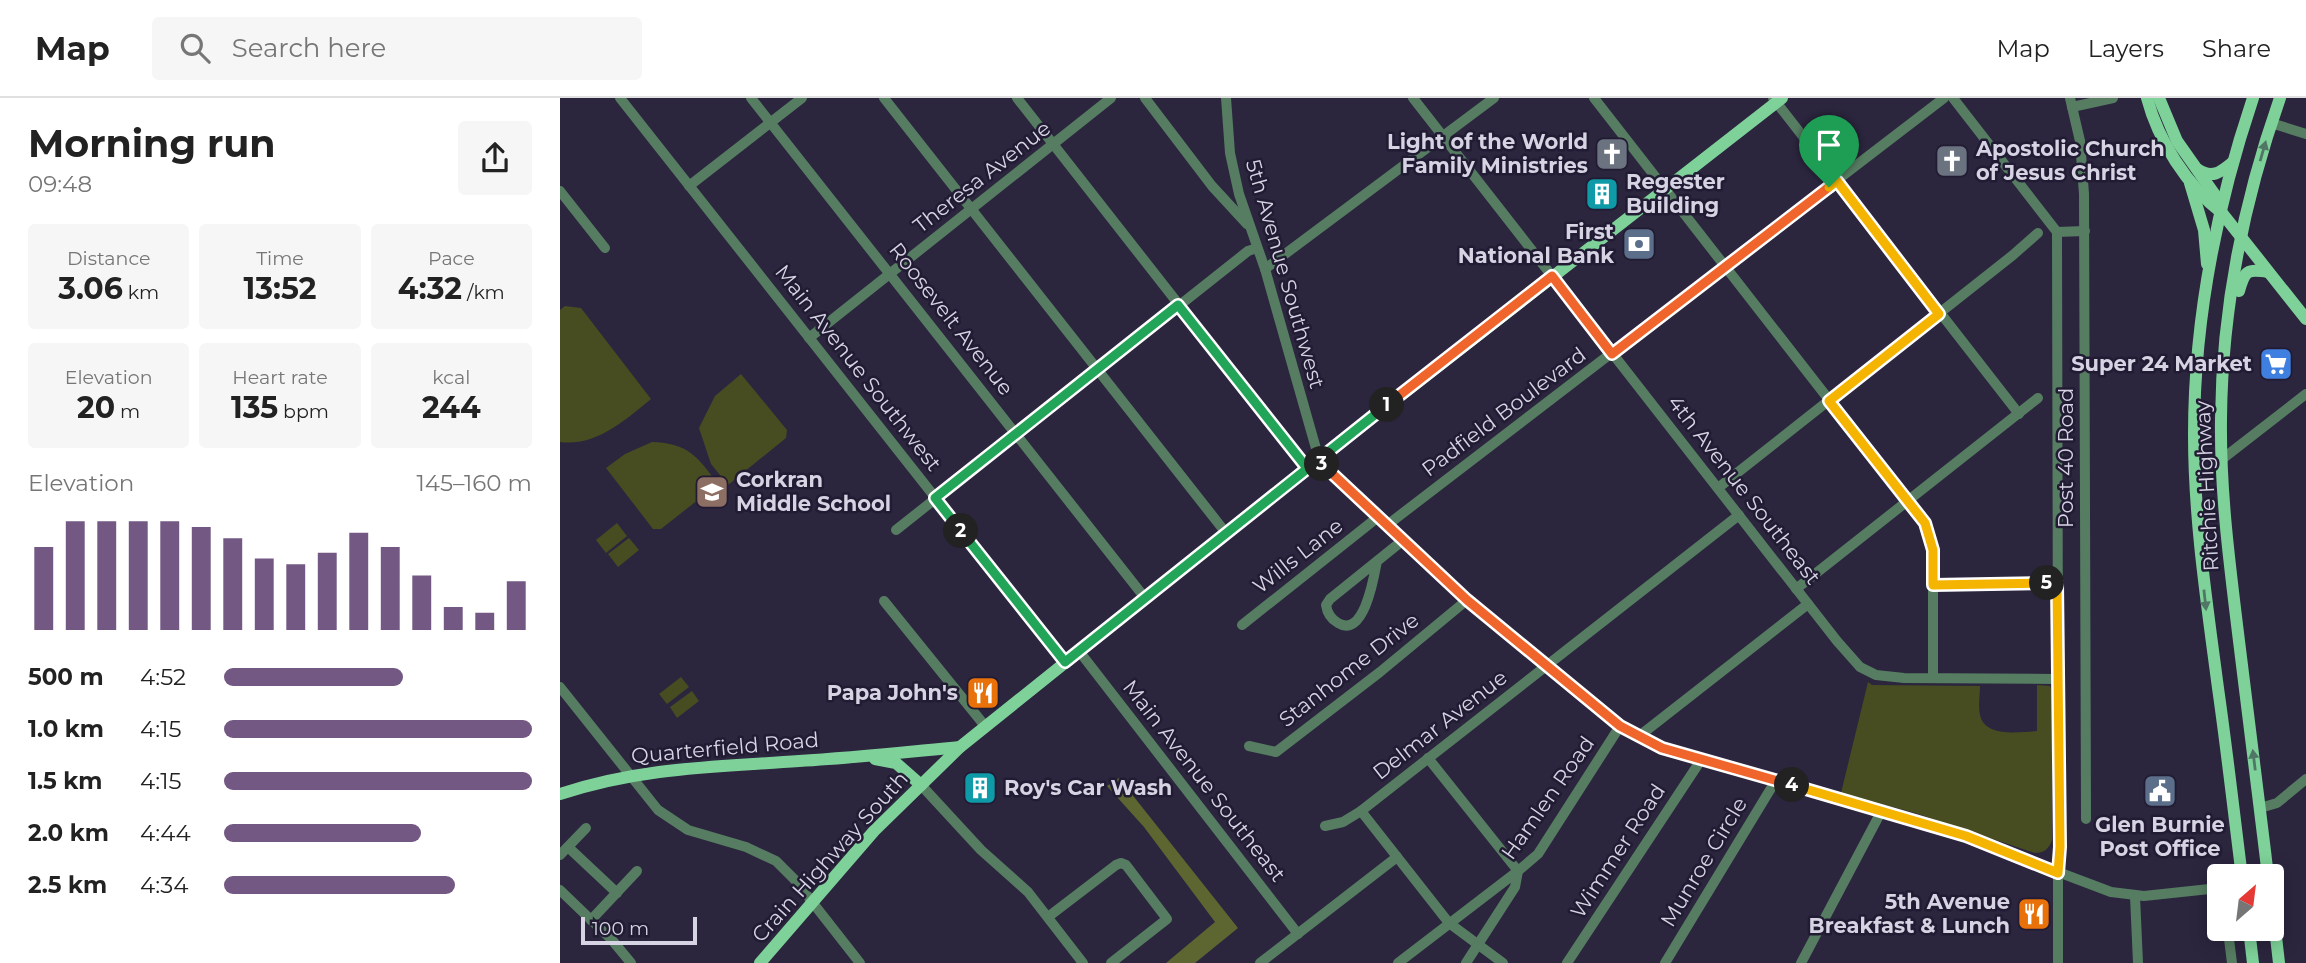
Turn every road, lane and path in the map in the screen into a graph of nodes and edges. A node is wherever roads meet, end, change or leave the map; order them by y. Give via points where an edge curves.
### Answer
1 (620, 98) edge
2 (751, 98) edge
3 (802, 98) edge
4 (884, 98) edge
5 (1017, 98) edge
6 (1111, 98) edge
7 (1144, 98) edge
8 (1413, 98) edge
9 (1494, 98) edge
10 (1594, 98) edge
11 (1944, 98) edge
12 (1953, 98) edge
13 (2113, 98) edge
14 (2147, 98) edge
15 (2159, 98) edge
16 (2253, 98) edge
17 (2280, 98) edge
18 (1228, 99) edge
19 (1777, 99) edge
20 (2071, 102) edge
21 (2271, 123) junction
22 (771, 124) junction
23 (2306, 134) edge
24 (1443, 135) junction
25 (1054, 145) junction
26 (2233, 162) junction
27 (2190, 171) junction
28 (1837, 181) junction
29 (689, 186) junction
30 (1664, 189) junction
31 (560, 191) edge
32 (970, 208) junction
33 (2222, 213) junction
34 (1249, 226) junction
35 (2057, 232) junction
36 (2085, 232) junction
37 (2038, 233) dead end
38 (2242, 238) junction
39 (605, 248) dead end
40 (1257, 248) junction
41 (1725, 267) junction
42 (1265, 269) junction
43 (2268, 272) junction
44 (891, 273) junction
45 (1552, 276) junction
46 (2208, 282) junction
47 (1178, 305) junction
48 (1939, 314) junction
49 (2306, 319) edge
50 (2226, 335) junction
51 (809, 338) junction
52 (1612, 354) junction
53 (1098, 369) junction
54 (2306, 394) edge
55 (2038, 398) dead end
56 (1829, 401) junction
57 (2019, 414) junction
58 (1017, 433) junction
59 (1319, 459) junction
60 (2221, 460) junction
61 (1307, 468) junction
62 (1718, 488) junction
63 (935, 498) junction
64 (1908, 501) junction
65 (1739, 515) junction
66 (1378, 517) junction
67 (1386, 526) junction
68 (896, 530) dead end
69 (1226, 533) junction
70 (1402, 541) junction
71 (1377, 561) junction
72 (2057, 583) junction
73 (1933, 585) junction
74 (1796, 589) junction
75 (1145, 598) junction
76 (1467, 600) junction
77 (884, 601) dead end
78 (1808, 604) junction
79 (1242, 625) dead end
80 (1079, 651) junction
81 (1065, 662) junction
82 (1546, 666) junction
83 (1933, 677) junction
84 (2057, 679) junction
85 (560, 687) edge
86 (985, 726) junction
87 (1620, 726) junction
88 (1638, 737) junction
89 (1249, 746) dead end
90 (960, 747) junction
91 (854, 757) junction
92 (1428, 758) junction
93 (1701, 760) junction
94 (629, 775) junction
95 (2306, 779) edge
96 (1776, 780) junction
97 (920, 785) junction
98 (560, 794) edge
99 (2260, 808) junction
100 (1361, 811) junction
101 (1881, 812) junction
102 (2086, 819) dead end
103 (1325, 826) dead end
104 (586, 828) dead end
105 (568, 847) junction
106 (560, 855) edge
107 (1397, 857) junction
108 (2240, 864) edge
109 (2266, 864) edge
110 (1518, 871) junction
111 (637, 872) dead end
112 (2058, 873) junction
113 (2207, 889) edge
114 (560, 890) edge
115 (617, 892) junction
116 (2135, 896) junction
117 (812, 902) junction
118 (1048, 917) junction
119 (591, 920) junction
120 (1449, 923) junction
121 (1298, 934) junction
122 (2229, 942) edge
123 (2251, 942) edge
124 (2277, 942) edge
125 (1477, 946) junction
126 (631, 963) edge
127 (761, 963) edge
128 (860, 963) edge
129 (1083, 963) edge
130 (1111, 963) edge
131 (1260, 963) edge
132 (1398, 963) edge
133 (1466, 963) edge
134 (1503, 963) edge
135 (1567, 963) edge
136 (1665, 963) edge
137 (1801, 963) edge
138 (2058, 963) edge
139 (2138, 963) edge
140 (2232, 963) edge
141 (2253, 963) edge
142 (2279, 963) edge

1 - 29 street, Main Avenue Southwest
2 - 22 street, Roosevelt Avenue
3 - 22 street
4 - 32 street
5 - 25 street
6 - 25 street, Theresa Avenue
7 - 34 street
8 - 24 street, 4th Avenue Southeast
9 - 24 street
10 - 30 street
11 - 28 street, Padfield Boulevard
12 - 35 street
13 - 20 street
14 - 27 main road via 2161,136
15 - 27 main road
16 - 26 main road, Ritchie Highway
17 - 21 main road, Ritchie Highway
18 - 34 street, 5th Avenue Southwest via 1233,166
19 - 28 street
19 - 30 main road, Crain Highway South
20 - 36 street, Post 40 Road via 2083,167
21 - 23 street
38 -> 21 main road, Ritchie Highway
22 - 29 street
22 - 44 street, Roosevelt Avenue
24 - 42 street
24 - 45 street, 4th Avenue Southeast
25 - 32 street, Theresa Avenue
25 - 47 street
26 - 27 main road via 2211,176
26 - 33 main road, Ritchie Highway
27 - 33 main road via 2215,195
27 - 46 main road via 2204,230
28 - 41 street, Padfield Boulevard
28 - 48 street
29 - 51 street, Main Avenue Southwest
30 - 41 street
30 - 45 main road, Crain Highway South
31 - 39 street
32 - 44 street, Theresa Avenue
32 - 53 street
33 - 38 main road
33 - 46 main road, Ritchie Highway
34 - 40 street, 5th Avenue Southwest
35 - 36 street
35 - 72 street
36 - 102 street, Post 40 Road
37 - 48 street
38 - 43 main road
38 - 50 main road, Ritchie Highway
40 - 42 street, 5th Avenue Southwest
40 - 47 street
41 - 52 street, Padfield Boulevard
41 - 56 street
42 - 59 street, 5th Avenue Southwest
43 - 49 main road
43 - 50 main road via 2252,270 2243,276
44 - 51 street, Theresa Avenue
44 - 58 street, Roosevelt Avenue
45 - 52 street, 4th Avenue Southeast
45 - 59 main road, Crain Highway South
46 -> 108 main road, Ritchie Highway via 2199,352 2195,462 2205,598
47 - 53 street
47 - 61 street
48 - 56 street
48 - 57 street
50 - 60 main road, Ritchie Highway
51 - 63 street, Main Avenue Southwest
52 - 62 street, 4th Avenue Southeast
52 - 67 street, Padfield Boulevard
53 - 58 street
53 - 69 street
54 - 60 street
55 - 57 street
56 - 62 street
56 - 64 street
57 - 64 street
58 - 63 street
58 - 75 street, Roosevelt Avenue
59 - 61 main road, Crain Highway South
59 - 66 street
99 -> 60 main road, Ritchie Highway
61 - 69 main road, Crain Highway South
62 - 65 street, 4th Avenue Southeast
63 - 68 street
63 - 81 street, Main Avenue Southwest
64 - 73 street via 1931,540
64 - 74 street
65 - 74 street, 4th Avenue Southeast
65 - 82 street, Delmar Avenue
66 - 67 street
66 - 79 street, Wills Lane
67 - 70 street
69 - 75 main road, Crain Highway South
70 - 71 street
70 - 76 street
71 - 71 street via 1326,605 1327,613 1338,623 1353,625 1362,612
72 - 73 street
72 - 84 street
73 - 83 street
74 - 78 street, 4th Avenue Southeast
75 - 80 main road, Crain Highway South
76 - 82 street
76 - 89 street, Stanhome Drive via 1276,752
77 - 86 street
78 - 83 street, 4th Avenue Southeast via 1866,671 1894,678
78 - 88 street
80 - 81 main road, Crain Highway South
80 - 121 street, Main Avenue Southeast
81 - 86 main road, Crain Highway South
82 - 87 street
82 - 92 street, Delmar Avenue
83 - 84 street, 4th Avenue Southeast
84 - 112 street
85 - 94 street
86 - 90 main road, Crain Highway South
87 - 88 street
87 - 110 street, Hamlen Road via 1538,854
88 - 93 street
90 - 91 main road, Quarterfield Road
90 - 97 main road, Crain Highway South
91 - 94 main road, Quarterfield Road
91 - 97 main road, Quarterfield Road via 896,763
92 - 100 street, Delmar Avenue
92 - 110 street
93 - 96 street
93 - 135 street, Wimmer Road
94 - 98 main road, Quarterfield Road
94 - 117 street via 658,810 681,826 746,846 776,861
95 - 99 street via 2277,803
96 - 101 street
96 - 136 street, Munroe Circle
97 - 117 main road, Crain Highway South
97 - 118 street
99 - 109 main road, Ritchie Highway
100 - 103 street, Delmar Avenue
100 - 107 street
101 - 112 street via 1966,836
101 - 137 street
104 - 105 street
105 - 106 street
105 - 115 street
107 - 120 street
107 - 121 street
110 - 120 street
110 - 125 street, Hamlen Road via 1515,887
111 - 115 street
112 - 116 street
112 - 138 street
113 - 116 street
114 - 119 street
115 - 119 street
116 - 139 street
117 - 127 main road, Crain Highway South
117 - 128 street
118 - 129 street
118 - 130 street via 1116,865 1126,865 1167,919
119 - 126 street
120 - 125 street
120 - 132 street
121 - 131 street
122 - 140 street
123 - 141 main road
124 - 142 main road
125 - 133 street, Hamlen Road
125 - 134 street

